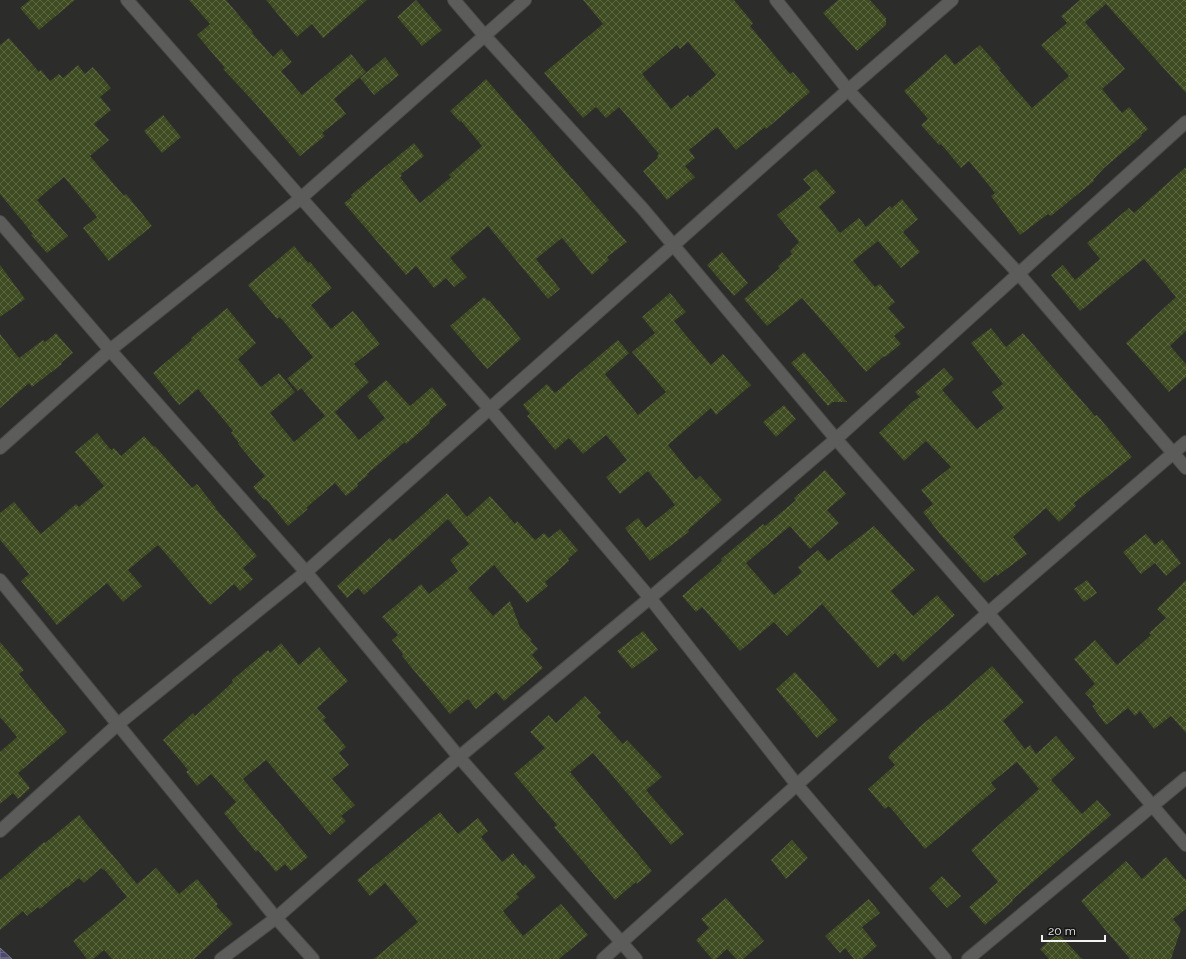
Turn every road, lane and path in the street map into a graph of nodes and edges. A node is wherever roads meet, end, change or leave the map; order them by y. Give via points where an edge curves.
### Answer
1 (127, 0) edge
2 (454, 0) edge
3 (525, 0) edge
4 (776, 0) edge
5 (952, 0) edge
6 (484, 35) junction
7 (848, 90) junction
8 (1186, 122) edge
9 (301, 198) junction
10 (0, 222) edge
11 (673, 245) junction
12 (1018, 274) junction
13 (110, 350) junction
14 (490, 408) junction
15 (836, 439) junction
16 (1186, 442) edge
17 (0, 448) edge
18 (1173, 454) junction
19 (1186, 468) edge
20 (306, 572) junction
21 (0, 580) edge
22 (650, 598) junction
23 (988, 613) junction
24 (118, 724) junction
25 (459, 757) junction
26 (1186, 778) edge
27 (797, 785) junction
28 (1154, 806) junction
29 (0, 830) edge
30 (1186, 845) edge
31 (276, 918) junction
32 (622, 943) junction
33 (221, 959) edge
34 (313, 959) edge
35 (603, 959) edge
36 (636, 959) edge
37 (945, 959) edge
38 (968, 959) edge

1 - 9 street
2 - 6 street
3 - 6 street
4 - 7 street
5 - 7 street
6 - 9 street
6 - 11 street
7 - 11 street
7 - 12 street
8 - 12 street
9 - 13 street
9 - 14 street
10 - 13 street
11 - 14 street
11 - 15 street
12 - 15 street
12 - 18 street
13 - 17 street
13 - 20 street
14 - 20 street
14 - 22 street
15 - 22 street
15 - 23 street
16 - 18 street
18 - 19 street
18 - 23 street
20 - 24 street
20 - 25 street
21 - 24 street
22 - 25 street
22 - 27 street
23 - 27 street
23 - 28 street
24 - 29 street
24 - 31 street
25 - 31 street
25 - 32 street
26 - 28 street
27 - 32 street
27 - 37 street
28 - 30 street
28 - 38 street
31 - 33 street
31 - 34 street
32 - 35 street
32 - 36 street

